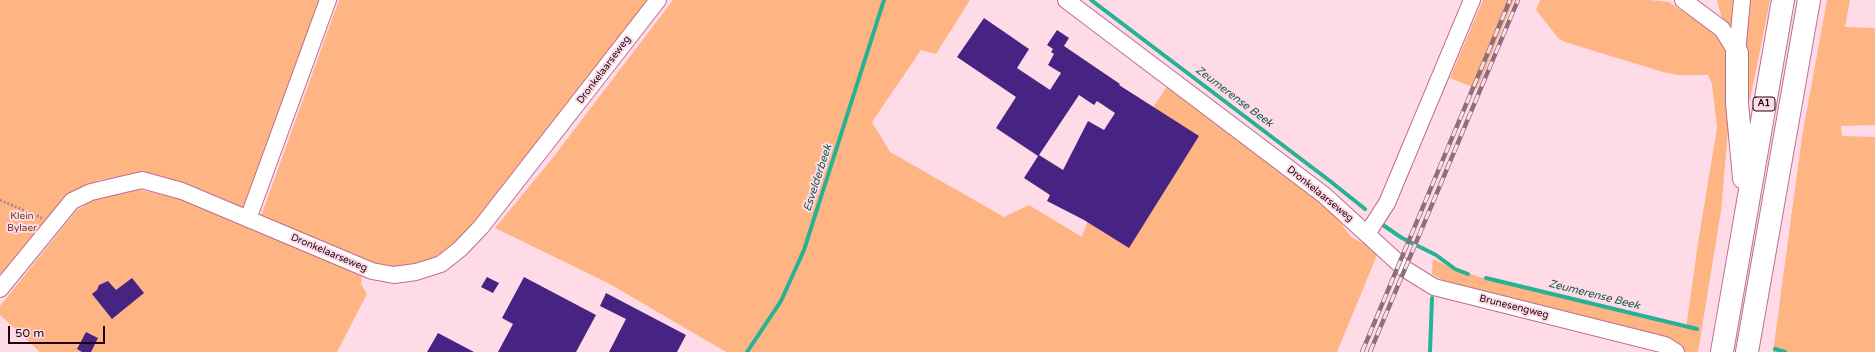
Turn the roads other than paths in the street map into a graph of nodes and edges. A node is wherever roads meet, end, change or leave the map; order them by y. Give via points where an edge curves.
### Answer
1 (328, 0) edge
2 (658, 0) edge
3 (1066, 0) edge
4 (1472, 0) edge
5 (1682, 0) edge
6 (1742, 0) edge
7 (1783, 0) edge
8 (1809, 0) edge
9 (1737, 53) junction
10 (1746, 207) junction
11 (248, 219) junction
12 (1367, 234) junction
13 (0, 289) edge
14 (1676, 352) edge
15 (1722, 352) edge
16 (1747, 352) edge

1 - 11 street
2 - 11 street, Dronkelaarseweg via 481,227 441,264 416,272 394,275 372,271
3 - 12 street, Dronkelaarseweg via 1324,195
4 - 12 street via 1387,203
5 - 9 street via 1722,29
6 - 9 street, A1
7 - 10 highway, A1
8 - 16 highway, A1
9 - 10 highway, A1 via 1737,103
10 - 15 highway, A1
11 - 13 street, Dronkelaarseweg via 182,191 142,180 91,192 72,202
12 - 14 street, Brunesengweg via 1405,269 1434,287 1665,345

